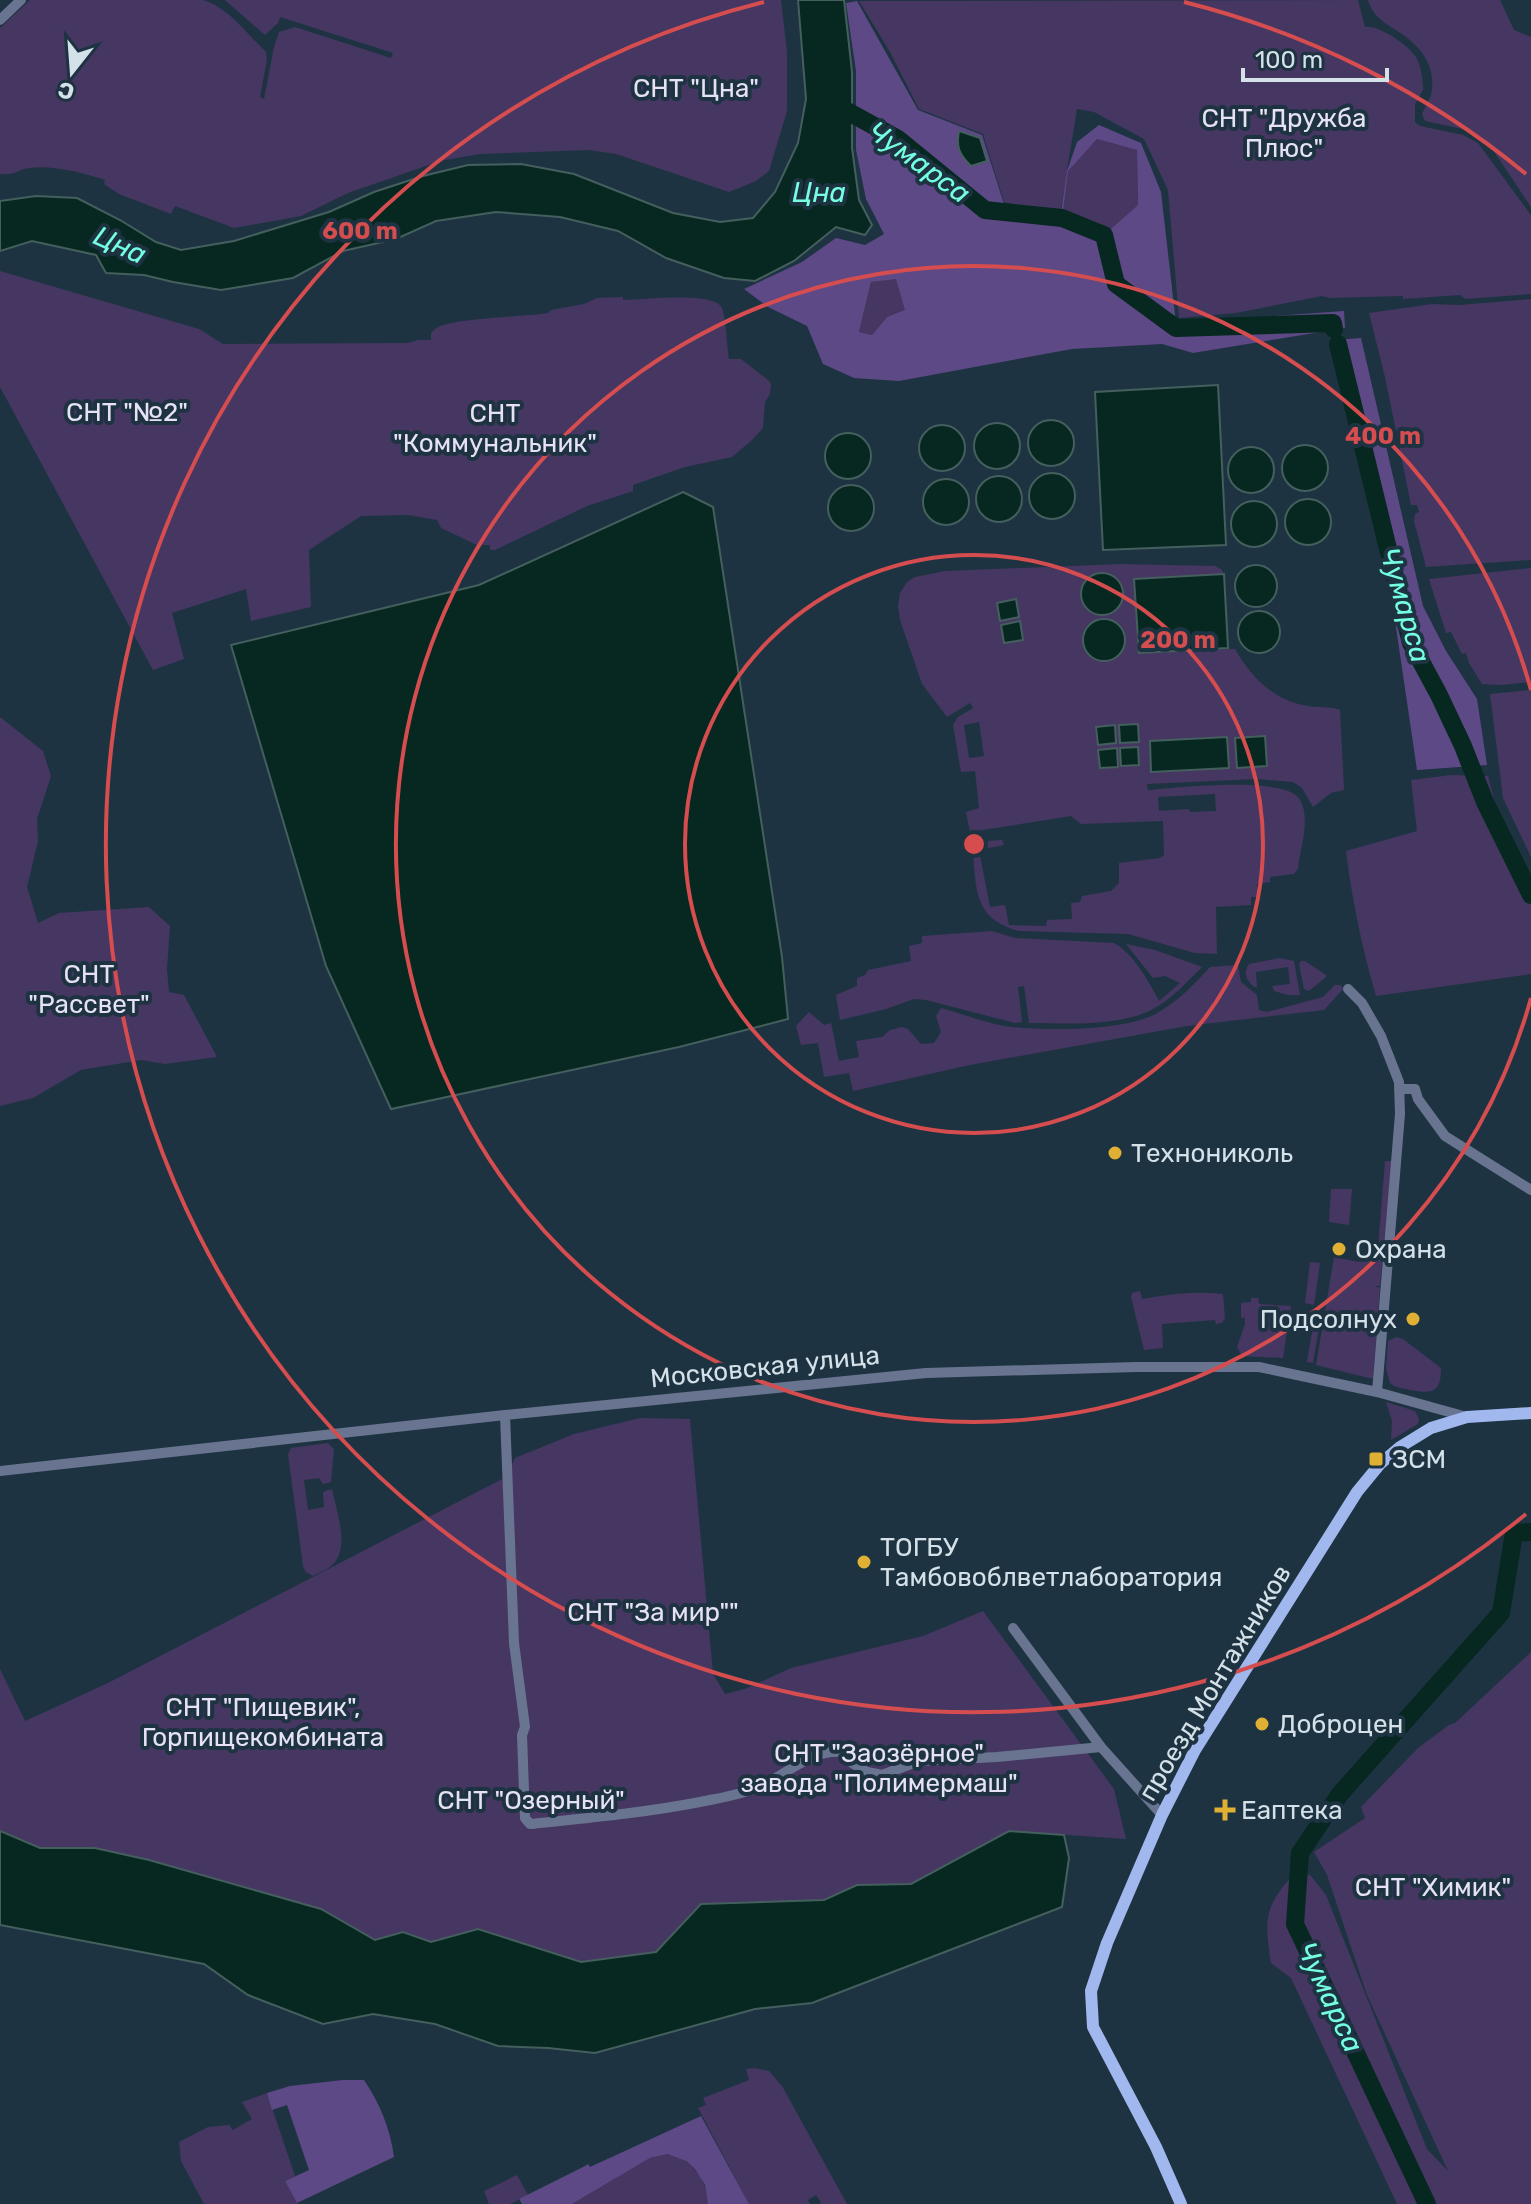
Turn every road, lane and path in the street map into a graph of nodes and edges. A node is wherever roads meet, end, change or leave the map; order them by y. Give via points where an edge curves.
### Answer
1 (21, 0) edge
2 (0, 20) edge
3 (1348, 989) dead end
4 (1399, 1089) junction
5 (1531, 1190) edge
6 (1377, 1392) junction
7 (1531, 1413) edge
8 (505, 1415) junction
9 (1467, 1417) junction
10 (0, 1471) edge
11 (1013, 1628) dead end
12 (1101, 1747) junction
13 (1162, 1815) junction
14 (1181, 2204) edge

1 - 2 street
3 - 4 street via 1381,1036
4 - 5 street via 1415,1089 1445,1136
4 - 6 street
6 - 8 street, Московская улица via 1259,1367 1122,1367 926,1373
6 - 9 street, Московская улица
7 - 9 main road, Московская улица
8 - 10 street, Московская улица
8 - 12 street via 514,1643 525,1727 525,1818 530,1824 654,1811 726,1797 758,1788 828,1751 842,1752 867,1772 882,1775 919,1761
9 - 13 main road, проезд Монтажников via 1419,1434 1380,1464 1357,1492 1195,1750
11 - 12 street
12 - 13 street
13 - 14 main road, проезд Монтажников via 1107,1943 1091,1991 1091,2008 1093,2027

